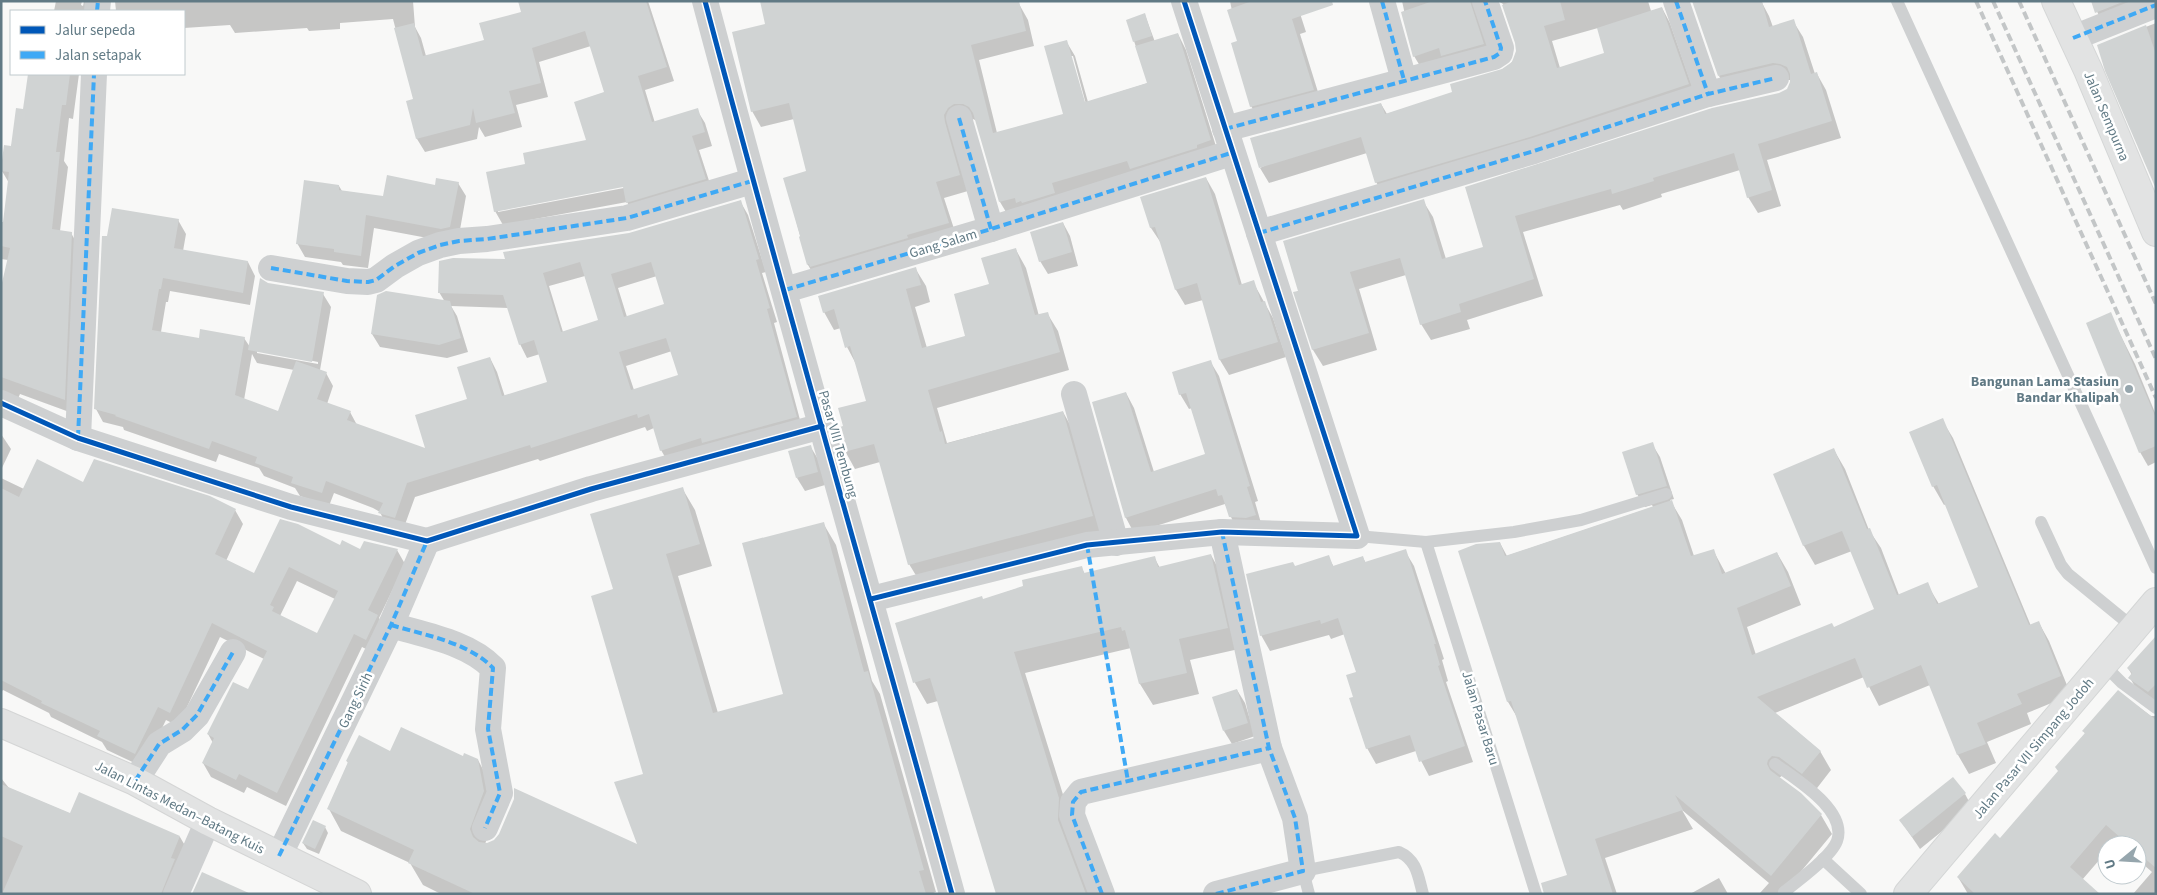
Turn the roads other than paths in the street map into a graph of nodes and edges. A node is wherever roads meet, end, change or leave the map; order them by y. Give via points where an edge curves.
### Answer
1 (705, 1) edge
2 (1184, 1) edge
3 (1382, 1) edge
4 (1485, 1) edge
5 (1676, 1) edge
6 (1897, 1) edge
7 (2056, 1) edge
8 (2156, 5) edge
9 (2073, 38) junction
10 (94, 75) edge
11 (1776, 78) dead end
12 (1404, 80) junction
13 (1708, 94) junction
14 (959, 118) dead end
15 (1228, 141) junction
16 (752, 181) junction
17 (991, 229) junction
18 (2156, 232) edge
19 (1259, 233) junction
20 (271, 268) dead end
21 (785, 290) junction
22 (1074, 394) dead end
23 (1, 403) edge
24 (822, 426) junction
25 (78, 438) junction
26 (1666, 494) dead end
27 (2041, 522) dead end
28 (1222, 532) junction
29 (1357, 536) junction
30 (427, 542) junction
31 (1426, 542) junction
32 (1116, 543) junction
33 (2156, 568) edge
34 (871, 599) junction
35 (2156, 602) edge
36 (392, 625) junction
37 (2134, 628) junction
38 (233, 652) dead end
39 (2104, 665) junction
40 (2156, 708) edge
41 (1, 723) edge
42 (1269, 748) junction
43 (1775, 764) dead end
44 (135, 781) junction
45 (208, 821) junction
46 (485, 828) dead end
47 (279, 856) junction
48 (1824, 859) junction
49 (1306, 883) edge
50 (1919, 890) edge
51 (1784, 892) dead end
52 (176, 894) edge
53 (357, 894) edge
54 (952, 894) edge
55 (1102, 894) edge
56 (1216, 894) edge
57 (1423, 894) edge
58 (1536, 894) edge
59 (1861, 894) edge

1 - 16 street, Pasar VIII Tembung
2 - 15 street
3 - 12 street
4 - 12 street via 1500,53 1494,58
5 - 13 street
6 - 33 lane
7 - 9 main road, Jalan Sempurna
8 - 9 street
9 - 18 main road, Jalan Sempurna
10 - 25 street
11 - 13 street
12 - 15 street
13 - 19 street via 1534,151
14 - 17 street, Gang Salam
15 - 17 street
15 - 19 street
16 - 20 street via 627,218 440,245 418,253 368,282
16 - 21 street, Pasar VIII Tembung
17 - 21 street, Gang Salam
19 - 29 street
21 - 24 street, Pasar VIII Tembung
22 - 32 street
23 - 25 street
24 - 30 street via 591,489
24 - 34 street, Pasar VIII Tembung
25 - 30 street via 292,507
26 - 31 lane via 1581,520
27 - 37 lane via 2068,574
28 - 29 street
28 - 32 street
28 - 42 street
29 - 31 lane
30 - 36 street, Gang Sirih
31 - 58 lane, Jalan Pasar Baru
32 - 34 street via 1087,545
34 - 54 street, Pasar VIII Tembung
35 - 37 main road, Jalan Pasar VII Simpang Jodoh
36 - 46 street via 475,653 492,668 488,729 500,793
36 - 47 street, Gang Sirih
37 - 39 main road, Jalan Pasar VII Simpang Jodoh
38 - 44 street via 197,715 182,730 159,744
39 - 40 lane
39 - 50 main road, Jalan Pasar VII Simpang Jodoh
41 - 44 main road, Jalan Lintas Medan–Batang Kuis
42 - 49 street via 1295,818
42 - 55 street via 1081,792 1073,802 1072,815
43 - 48 lane via 1815,794 1831,811 1838,826 1837,841
44 - 45 main road, Jalan Lintas Medan–Batang Kuis
45 - 47 main road, Jalan Lintas Medan–Batang Kuis
45 - 52 street
47 - 53 main road, Jalan Lintas Medan–Batang Kuis
48 - 51 lane
48 - 59 lane
49 - 56 street
49 - 57 lane via 1399,852 1414,863

